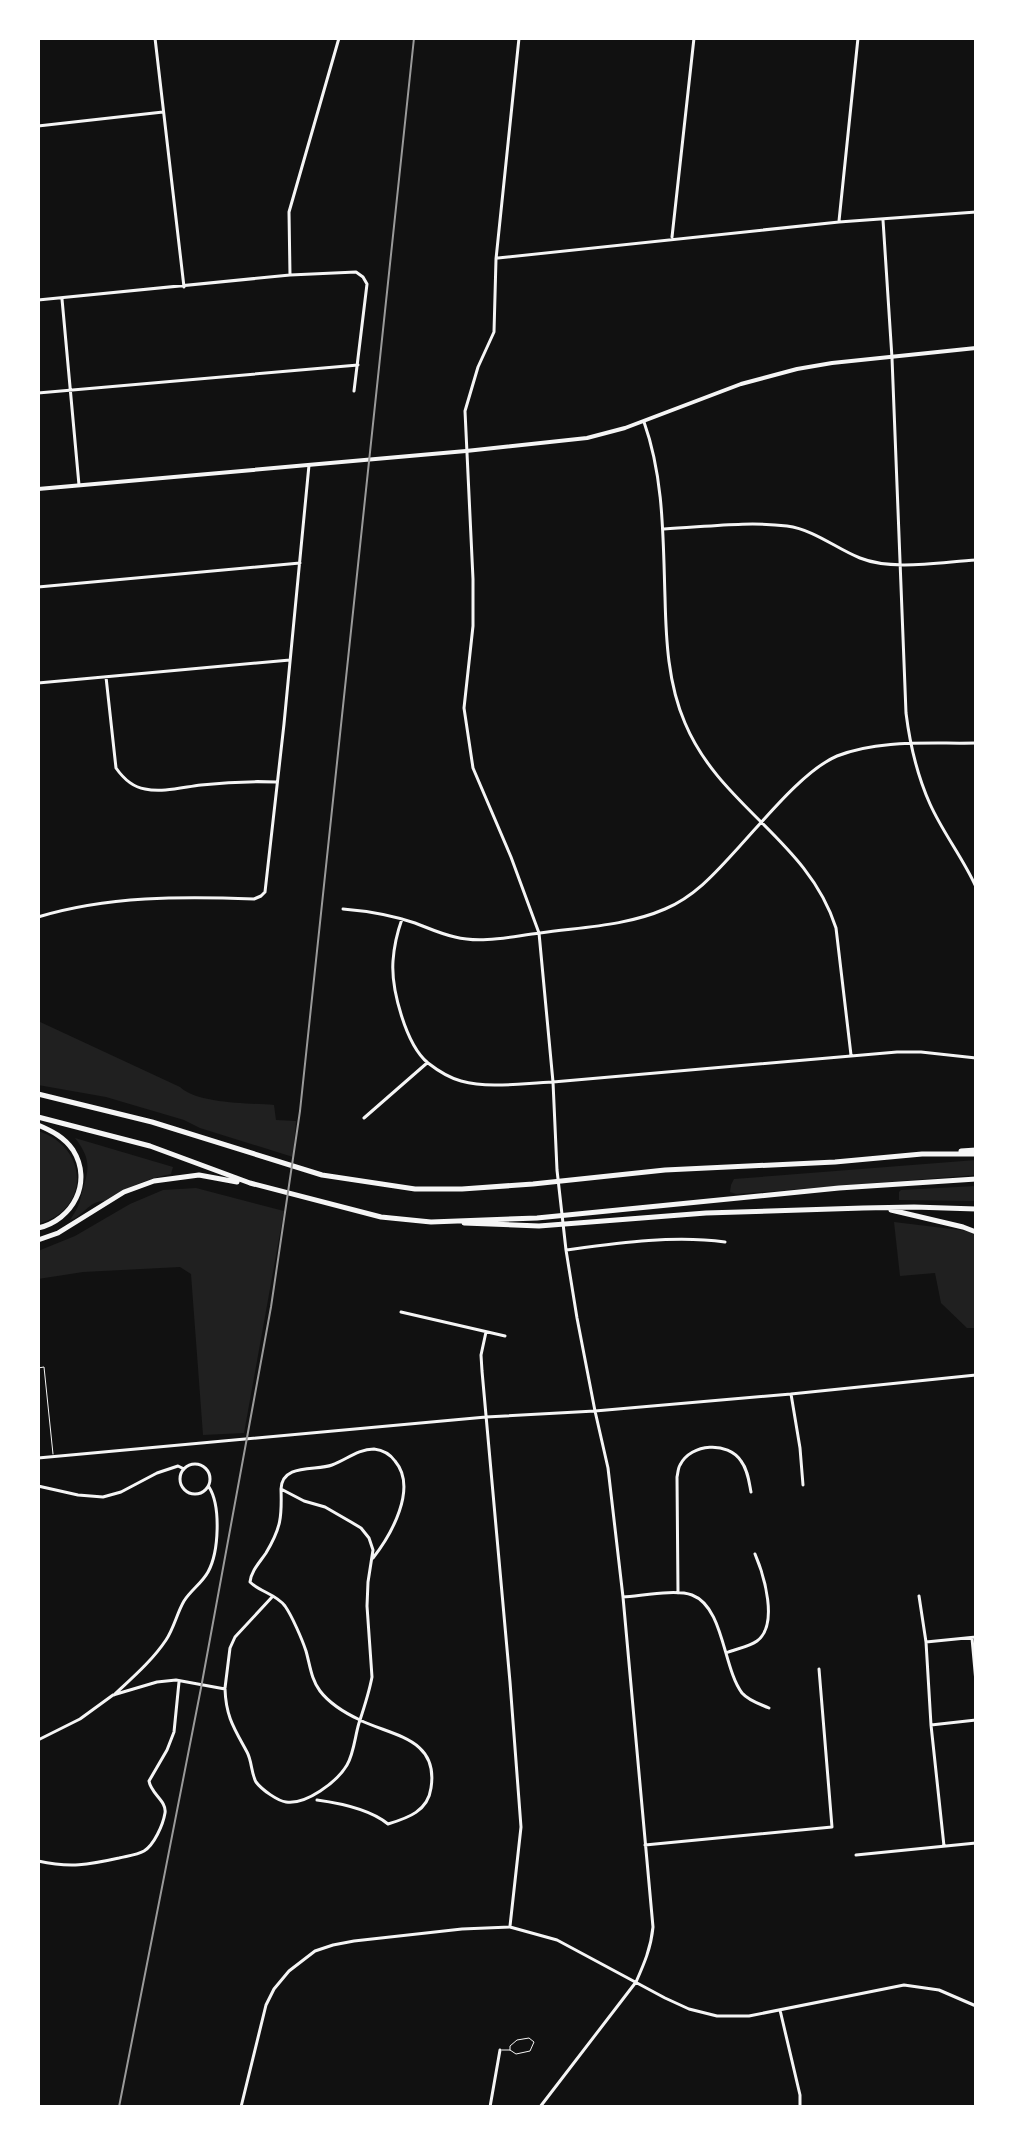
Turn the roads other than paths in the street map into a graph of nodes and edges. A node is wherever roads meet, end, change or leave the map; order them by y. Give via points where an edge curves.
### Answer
1 (155, 38) edge
2 (339, 38) edge
3 (519, 38) edge
4 (694, 38) edge
5 (858, 38) edge
6 (163, 112) junction
7 (38, 126) edge
8 (976, 212) edge
9 (883, 220) junction
10 (839, 222) junction
11 (672, 239) junction
12 (496, 259) junction
13 (290, 275) junction
14 (184, 287) junction
15 (62, 299) junction
16 (38, 300) edge
17 (976, 348) edge
18 (892, 358) junction
19 (358, 365) junction
20 (70, 391) junction
21 (354, 391) dead end
22 (38, 393) edge
23 (644, 422) junction
24 (466, 451) junction
25 (309, 465) junction
26 (79, 485) junction
27 (38, 489) edge
28 (663, 529) junction
29 (976, 560) edge
30 (300, 563) junction
31 (900, 564) junction
32 (38, 587) edge
33 (290, 660) junction
34 (106, 677) junction
35 (38, 683) edge
36 (976, 743) edge
37 (910, 744) junction
38 (278, 782) junction
39 (761, 823) junction
40 (976, 868) edge
41 (968, 869) junction
42 (976, 887) edge
43 (343, 909) dead end
44 (38, 917) edge
45 (402, 919) junction
46 (539, 933) junction
47 (851, 1055) junction
48 (976, 1058) edge
49 (427, 1063) junction
50 (553, 1082) junction
51 (38, 1094) edge
52 (38, 1117) edge
53 (364, 1118) dead end
54 (38, 1125) edge
55 (976, 1152) edge
56 (976, 1179) edge
57 (250, 1183) junction
58 (887, 1209) junction
59 (976, 1209) edge
60 (431, 1222) junction
61 (38, 1228) edge
62 (976, 1232) edge
63 (38, 1240) edge
64 (725, 1242) dead end
65 (566, 1250) junction
66 (401, 1312) dead end
67 (486, 1332) junction
68 (505, 1336) dead end
69 (38, 1368) edge
70 (976, 1375) edge
71 (791, 1394) junction
72 (595, 1411) junction
73 (486, 1417) junction
74 (53, 1457) junction
75 (38, 1458) edge
76 (184, 1469) junction
77 (803, 1485) dead end
78 (38, 1486) edge
79 (209, 1487) junction
80 (281, 1489) junction
81 (751, 1492) dead end
82 (755, 1554) dead end
83 (373, 1558) junction
84 (678, 1593) junction
85 (273, 1596) junction
86 (919, 1596) dead end
87 (623, 1597) junction
88 (974, 1637) edge
89 (926, 1642) junction
90 (726, 1653) junction
91 (819, 1669) dead end
92 (179, 1680) junction
93 (976, 1682) edge
94 (225, 1689) junction
95 (113, 1695) junction
96 (769, 1708) dead end
97 (360, 1720) junction
98 (976, 1720) edge
99 (931, 1725) junction
100 (38, 1740) edge
101 (317, 1800) dead end
102 (976, 1843) edge
103 (645, 1845) junction
104 (944, 1846) junction
105 (856, 1855) dead end
106 (38, 1861) edge
107 (510, 1927) junction
108 (636, 1982) junction
109 (976, 2006) edge
110 (780, 2010) junction
111 (500, 2050) joint
112 (510, 2050) junction
113 (241, 2107) edge
114 (490, 2107) edge
115 (540, 2107) edge
116 (800, 2107) edge

1 - 6 street
2 - 13 street via 289,212
3 - 12 street
4 - 11 street
5 - 10 street
6 - 7 street
6 - 14 street
8 - 9 street
9 - 10 street
9 - 18 street
10 - 11 street
11 - 12 street
12 - 24 street via 494,332 465,411
13 - 14 street
13 - 19 street via 346,271 363,277 367,284
14 - 15 street
15 - 16 street
15 - 20 street
17 - 18 main road
18 - 23 main road via 767,376
18 - 31 street
19 - 20 street
19 - 21 street
20 - 22 street
20 - 26 street
23 - 24 main road via 587,438
23 - 28 street via 658,474
24 - 25 main road
24 - 46 street via 473,579 467,733 473,768
25 - 26 main road
25 - 30 street
26 - 27 main road
28 - 31 street via 788,526 816,534 861,559
28 - 39 street via 666,634 679,708 714,774
29 - 31 street
30 - 32 street
30 - 33 street
31 - 37 street
33 - 34 street
33 - 38 street
34 - 35 street
34 - 38 street via 116,768 131,784 157,790
36 - 37 street
37 - 39 street via 836,757 817,768
37 - 41 street via 930,804
38 - 44 street via 261,896 76,906
39 - 46 street via 711,878 668,908 624,922
39 - 47 street via 810,874 830,910
40 - 41 street
41 - 42 street
43 - 45 street
45 - 46 street via 457,938
45 - 49 street via 392,964 395,992 405,1024
46 - 50 street
47 - 48 street via 921,1052
47 - 50 street
49 - 50 street via 461,1081
49 - 53 street
50 - 65 street
51 - 55 highway via 152,1122 322,1175 415,1189
52 - 57 highway via 150,1146
54 - 61 highway via 68,1144 79,1161 81,1182 65,1215
56 - 60 highway via 537,1218
57 - 60 highway via 381,1217
57 - 63 highway via 199,1175 154,1181
58 - 59 highway
58 - 60 highway via 706,1213 539,1226
58 - 62 highway
64 - 65 street via 680,1240
65 - 72 street
66 - 67 street
67 - 68 street
67 - 73 street via 481,1355
69 - 74 lane via 44,1367
70 - 71 street
71 - 72 street
71 - 77 street
72 - 73 street
72 - 87 street via 608,1468
73 - 74 street
73 - 107 street via 521,1827
74 - 75 street
76 - 78 street via 165,1470 103,1497
76 - 79 street via 204,1467
76 - 79 street via 180,1480 187,1493 199,1494
79 - 95 street via 216,1527 209,1570 185,1600 165,1642
80 - 83 street via 361,1528
80 - 83 street via 285,1477 302,1468 329,1466 374,1449 392,1457 405,1491
80 - 85 street via 282,1520 250,1579
81 - 84 street via 741,1459 728,1449 695,1450 680,1463
82 - 90 street via 768,1605 766,1632 756,1642
83 - 97 street via 367,1606 372,1677
84 - 87 street
84 - 90 street via 705,1604
85 - 94 street via 235,1637
85 - 97 street via 285,1606 319,1689
86 - 89 street
87 - 103 street
88 - 89 street
88 - 93 street
89 - 99 street
90 - 96 street via 741,1692
91 - 103 street via 832,1827
92 - 94 street
92 - 95 street
92 - 106 street via 174,1732 149,1781 165,1808 151,1844 135,1854 89,1865
94 - 97 street via 230,1722 253,1766 254,1779 282,1803 308,1798 338,1778 349,1762
95 - 100 street
97 - 101 street via 403,1737 425,1753 432,1768 431,1793 418,1812 388,1824 342,1804
98 - 99 street
99 - 104 street
102 - 104 street
103 - 108 street via 653,1927
104 - 105 street
107 - 108 street via 557,1940
107 - 113 street via 354,1941 303,1958 266,2005
108 - 110 street via 705,2014 743,2016
108 - 115 street
109 - 110 street via 939,1990 904,1985
110 - 116 street
111 - 112 lane
111 - 114 street
112 - 112 lane via 530,2051 534,2042 517,2040

